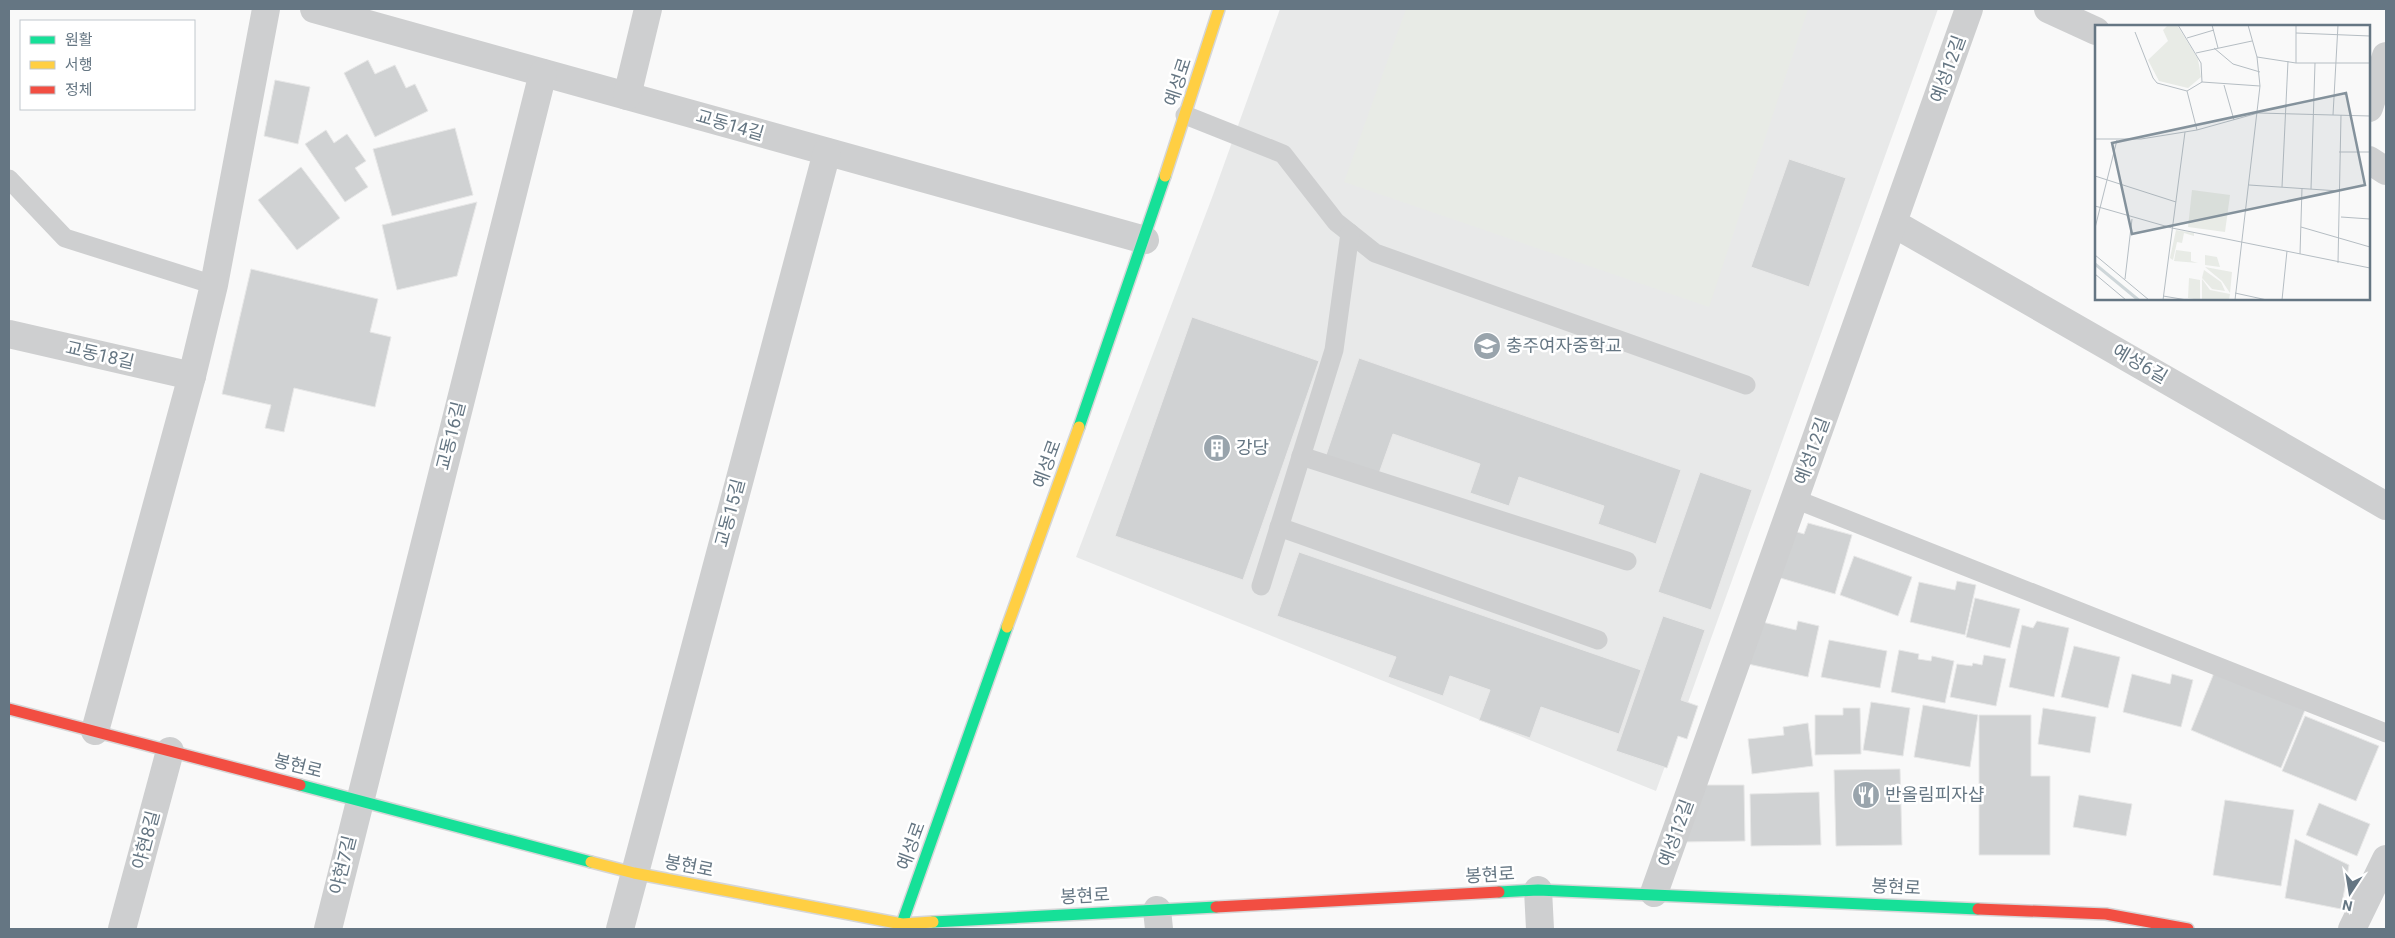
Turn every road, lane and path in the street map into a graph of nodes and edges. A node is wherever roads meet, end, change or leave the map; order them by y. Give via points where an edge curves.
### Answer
1 (266, 9) edge
2 (314, 9) edge
3 (648, 9) edge
4 (1219, 9) edge
5 (1969, 9) edge
6 (2048, 9) edge
7 (2095, 31) edge
8 (2386, 56) edge
9 (543, 73) junction
10 (627, 96) junction
11 (2370, 105) edge
12 (1185, 115) junction
13 (826, 152) junction
14 (2370, 161) edge
15 (2386, 171) edge
16 (9, 180) edge
17 (1893, 223) junction
18 (1350, 233) junction
19 (1145, 240) junction
20 (214, 285) junction
21 (9, 334) edge
22 (192, 376) junction
23 (1746, 385) dead end
24 (1301, 456) junction
25 (1795, 499) junction
26 (2386, 506) edge
27 (1279, 527) junction
28 (1627, 561) dead end
29 (1261, 586) dead end
30 (1598, 640) dead end
31 (9, 709) edge
32 (95, 731) junction
33 (2386, 733) edge
34 (170, 751) junction
35 (359, 800) junction
36 (2386, 859) edge
37 (634, 873) junction
38 (1538, 890) junction
39 (1654, 893) junction
40 (1158, 920) edge
41 (901, 927) edge
42 (122, 929) edge
43 (328, 929) edge
44 (620, 929) edge
45 (1540, 929) edge
46 (2188, 929) edge
47 (2352, 929) edge

1 - 20 street
2 - 9 street, 교동14길
3 - 10 street
4 - 12 street, 예성로
5 - 17 street, 예성12길
6 - 7 street
8 - 11 street
9 - 10 street, 교동14길
9 - 35 street, 교동16길
10 - 13 street, 교동14길
12 - 18 lane via 1283,154 1336,222
12 - 19 street, 예성로
13 - 19 street, 교동14길
13 - 37 street, 교동15길
14 - 15 street
16 - 20 lane via 65,238
17 - 25 street, 예성12길
17 - 26 street, 예성6길
18 - 23 lane via 1375,252
18 - 24 lane via 1334,350
19 - 41 street, 예성로
20 - 22 street
21 - 22 street, 교동18길
22 - 32 street
24 - 27 lane
24 - 28 lane
25 - 33 lane
25 - 39 street, 예성12길
27 - 29 lane
27 - 30 lane
31 - 32 street, 봉현로
32 - 34 street, 봉현로
34 - 35 street, 봉현로
34 - 42 street, 야현8길
35 - 37 street, 봉현로
35 - 43 street, 야현7길
36 - 47 street
37 - 41 street, 봉현로
37 - 44 street, 교동15길
38 - 39 street, 봉현로
38 - 40 street, 봉현로
38 - 45 street
39 - 46 street, 봉현로 via 2106,914
40 - 41 street, 봉현로

